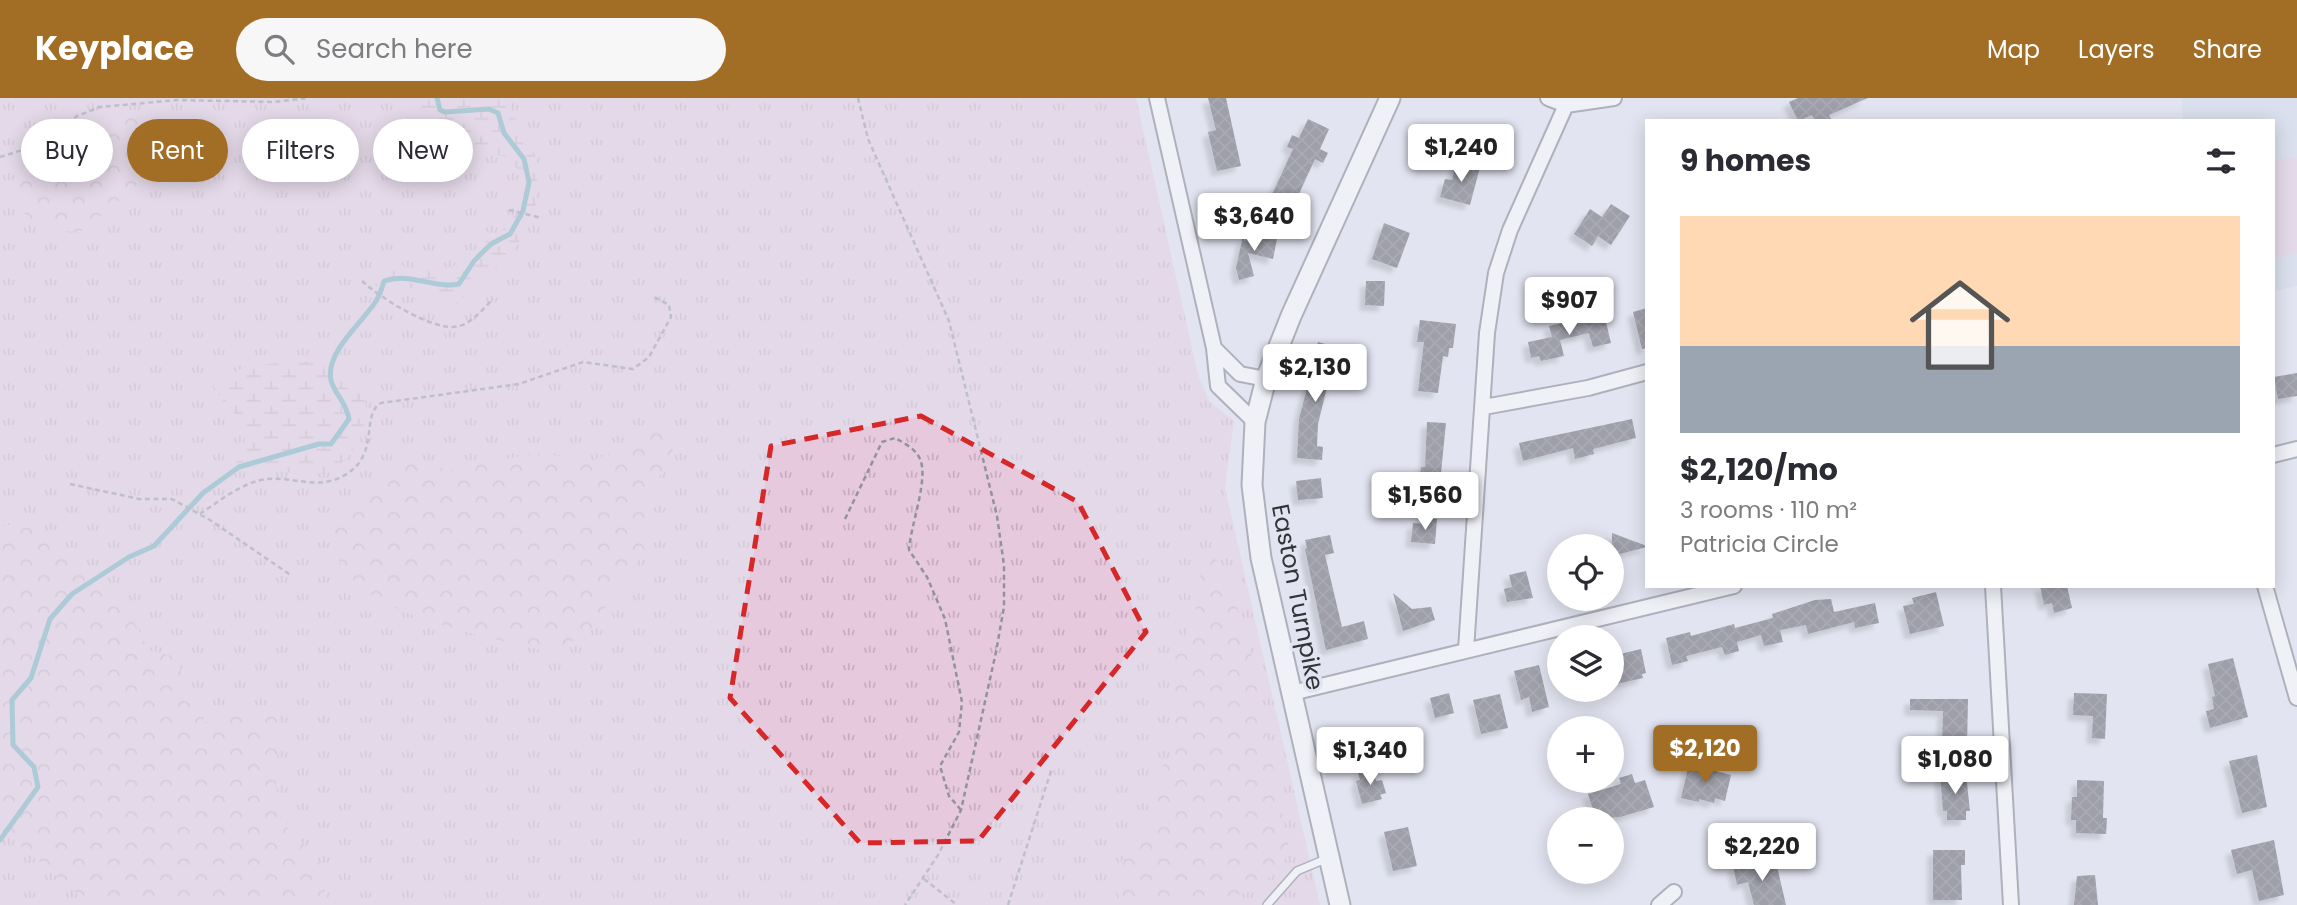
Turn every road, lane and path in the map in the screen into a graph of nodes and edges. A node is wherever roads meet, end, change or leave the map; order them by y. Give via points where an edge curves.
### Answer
1 (307, 98) edge
2 (858, 98) edge
3 (1157, 98) edge
4 (1548, 98) edge
5 (1614, 98) edge
6 (1394, 101) edge
7 (1566, 105) junction
8 (0, 157) edge
9 (509, 210) dead end
10 (542, 218) dead end
11 (362, 281) dead end
12 (654, 298) dead end
13 (493, 299) dead end
14 (1214, 348) junction
15 (1645, 373) edge
16 (1266, 379) junction
17 (1484, 407) junction
18 (1255, 422) junction
19 (2297, 449) edge
20 (2275, 454) edge
21 (70, 484) dead end
22 (198, 513) junction
23 (845, 519) dead end
24 (292, 576) dead end
25 (1726, 588) edge
26 (1993, 588) edge
27 (2266, 588) edge
28 (1465, 650) junction
29 (1292, 693) junction
30 (2297, 698) edge
31 (1052, 768) dead end
32 (961, 810) junction
33 (1328, 857) junction
34 (924, 879) junction
35 (1674, 892) dead end
36 (905, 905) edge
37 (957, 905) edge
38 (1008, 905) edge
39 (1267, 905) edge
40 (1340, 905) edge
41 (1660, 905) edge
42 (2011, 905) edge

1 - 8 path via 177,100 100,107 77,116 38,145
2 - 32 path via 868,139 949,321 1002,543 1004,607
3 - 14 street
4 - 7 street
5 - 7 street
6 - 16 main road, Easton Turnpike via 1291,316
7 - 17 street via 1510,230 1496,273
9 - 10 path
11 - 13 path via 421,319 448,328 467,323
12 - 22 path via 669,305 671,317 649,357 633,369 583,362 519,384 382,403 373,410 363,457 348,473 318,484 260,480
14 - 16 street via 1240,374
14 - 18 street via 1218,386
15 - 17 street
16 - 18 main road, Easton Turnpike
17 - 28 street
18 - 29 main road, Easton Turnpike via 1252,485 1261,558
19 - 20 street
21 - 22 path via 139,499 172,499
22 - 24 path
23 - 32 path via 882,442 895,438 920,458 922,474 909,550 945,619 962,702 959,732 940,766 949,796
25 - 28 street
26 - 42 street
27 - 30 street
28 - 29 street
29 - 33 main road, Easton Turnpike
31 - 38 path
32 - 34 path
33 - 39 lane via 1297,871
33 - 40 main road, Easton Turnpike
34 - 36 path
34 - 37 path
35 - 41 street

